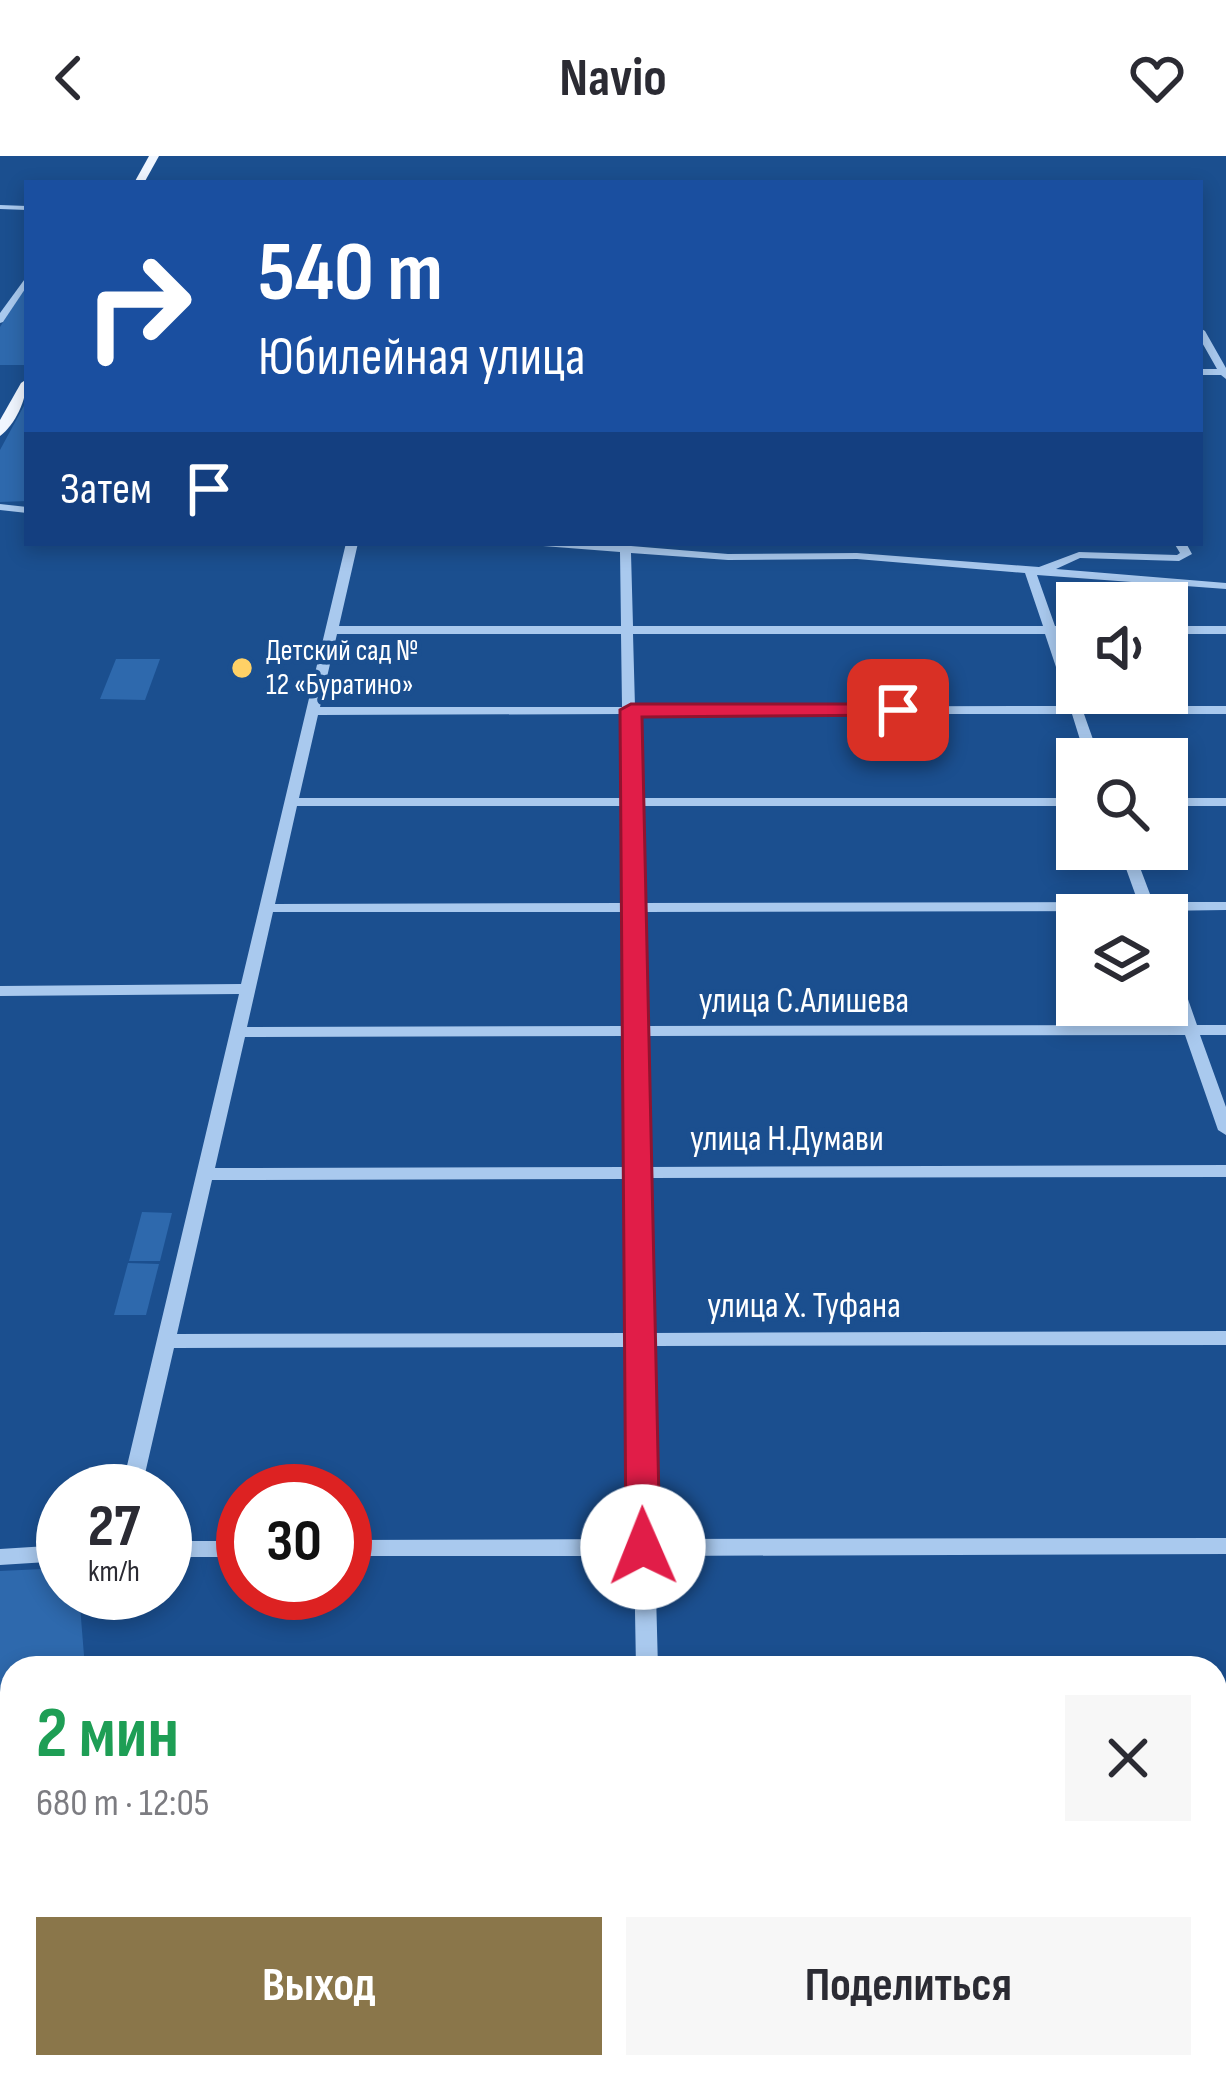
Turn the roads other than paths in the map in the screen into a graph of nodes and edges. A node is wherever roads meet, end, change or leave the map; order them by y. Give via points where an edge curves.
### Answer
1 (24, 284) edge
2 (0, 320) edge
3 (1203, 337) edge
4 (1225, 373) edge
5 (24, 388) edge
6 (0, 432) edge
7 (351, 546) edge
8 (626, 546) edge
9 (700, 546) edge
10 (880, 546) edge
11 (1182, 546) edge
12 (673, 553) junction
13 (857, 556) junction
14 (1034, 572) junction
15 (1226, 586) edge
16 (627, 629) junction
17 (332, 630) junction
18 (1048, 630) junction
19 (1056, 630) edge
20 (1188, 630) edge
21 (1226, 630) edge
22 (1056, 653) edge
23 (631, 710) junction
24 (1056, 710) edge
25 (1188, 710) edge
26 (1226, 710) edge
27 (313, 711) junction
28 (634, 801) junction
29 (292, 802) junction
30 (1056, 802) edge
31 (1188, 802) edge
32 (1226, 802) edge
33 (1226, 906) edge
34 (637, 907) junction
35 (267, 908) junction
36 (1188, 908) edge
37 (1056, 909) edge
38 (248, 989) junction
39 (0, 991) edge
40 (1188, 1022) edge
41 (1191, 1030) junction
42 (1226, 1030) edge
43 (634, 1031) junction
44 (238, 1032) junction
45 (1226, 1130) edge
46 (1226, 1171) edge
47 (637, 1173) junction
48 (205, 1174) junction
49 (1226, 1338) edge
50 (639, 1340) junction
51 (166, 1341) junction
52 (137, 1464) edge
53 (1226, 1546) edge
54 (643, 1547) junction
55 (372, 1549) edge
56 (36, 1554) edge
57 (0, 1557) edge
58 (647, 1656) edge

1 - 2 street
3 - 4 street
5 - 6 main road
7 - 17 street
8 - 12 street
8 - 16 street
9 - 12 street
10 - 13 street
11 - 14 street via 1179,558 1079,554
12 - 13 street
13 - 14 street
14 - 15 street
14 - 18 street
16 - 17 street
16 - 18 street
16 - 23 street
17 - 27 street
18 - 19 street
18 - 22 street
20 - 21 street
23 - 24 street
23 - 27 street
23 - 28 street
25 - 26 street
27 - 29 street
28 - 29 street
28 - 30 street
28 - 34 street
29 - 35 street
31 - 32 street
33 - 36 street
34 - 35 street
34 - 37 street
34 - 43 street
35 - 38 street
38 - 39 street
38 - 44 street
40 - 41 street
41 - 42 street, улица С.Алишева
41 - 43 street, улица С.Алишева
41 - 45 street
43 - 44 street, улица С.Алишева
43 - 47 street
44 - 48 street
46 - 47 street, улица Н.Думави
47 - 48 street, улица Н.Думави
47 - 50 street
48 - 51 street
49 - 50 street, улица Х. Туфана
50 - 51 street, улица Х. Туфана
50 - 54 street
51 - 52 street
53 - 54 street
54 - 55 street
54 - 58 street
56 - 57 street

